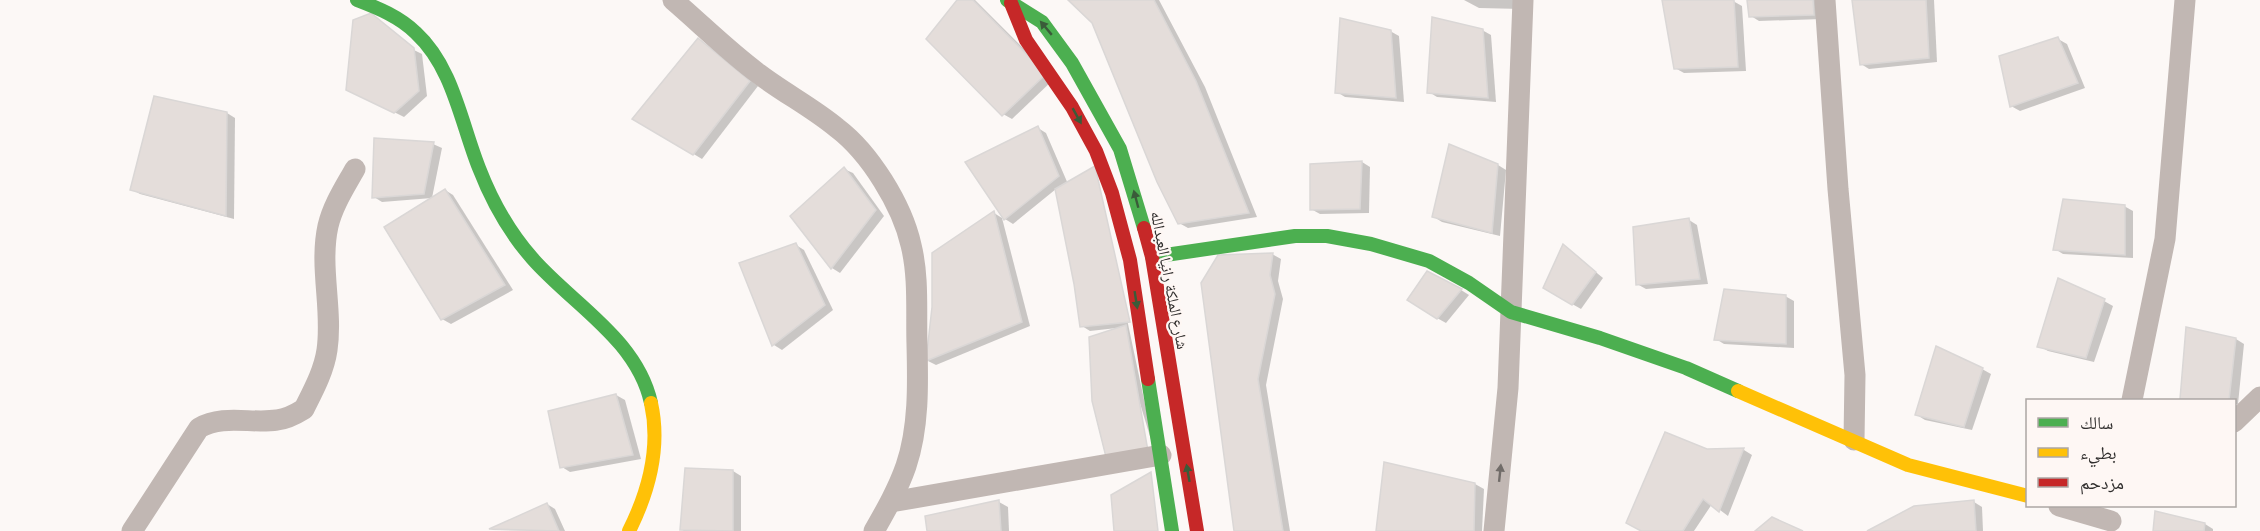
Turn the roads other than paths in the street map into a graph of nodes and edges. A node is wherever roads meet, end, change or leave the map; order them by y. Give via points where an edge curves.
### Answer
1 (357, 0) edge
2 (673, 0) edge
3 (1523, 0) edge
4 (1825, 0) edge
5 (2185, 0) edge
6 (1009, 2) edge
7 (355, 169) dead end
8 (1152, 256) junction
9 (1511, 312) junction
10 (2260, 397) edge
11 (2132, 399) edge
12 (2236, 421) edge
13 (1854, 440) junction
14 (1161, 454) junction
15 (2026, 495) edge
16 (891, 502) junction
17 (2063, 507) edge
18 (2111, 519) edge
19 (132, 531) edge
20 (629, 531) edge
21 (874, 531) edge
22 (1172, 531) edge
23 (1197, 531) edge
24 (1494, 531) edge

1 - 20 street via 391,13 418,34 437,59 498,208 531,257 612,336 649,393 655,450 648,487
2 - 16 street via 757,73 839,129 886,186 903,219 912,246 916,279 918,385 913,435
3 - 9 street
4 - 13 street via 1855,375
5 - 11 street via 2165,238
8 -> 6 street, شارع الملكة رانيا العبدالله via 1120,148 1101,111 1042,22
6 -> 14 street, شارع الملكة رانيا العبدالله via 1026,39 1096,151 1112,193 1130,260
7 - 19 street via 333,209 327,229 327,351 319,380 304,410 279,420 221,420 199,428
8 - 9 street via 1295,236 1327,236 1429,261
23 -> 8 street, شارع الملكة رانيا العبدالله
9 - 13 street via 1686,368
24 -> 9 street
10 - 12 street
13 - 15 street via 1908,465
14 - 16 street
14 - 22 street, شارع الملكة رانيا العبدالله
16 - 21 street
17 - 18 street

